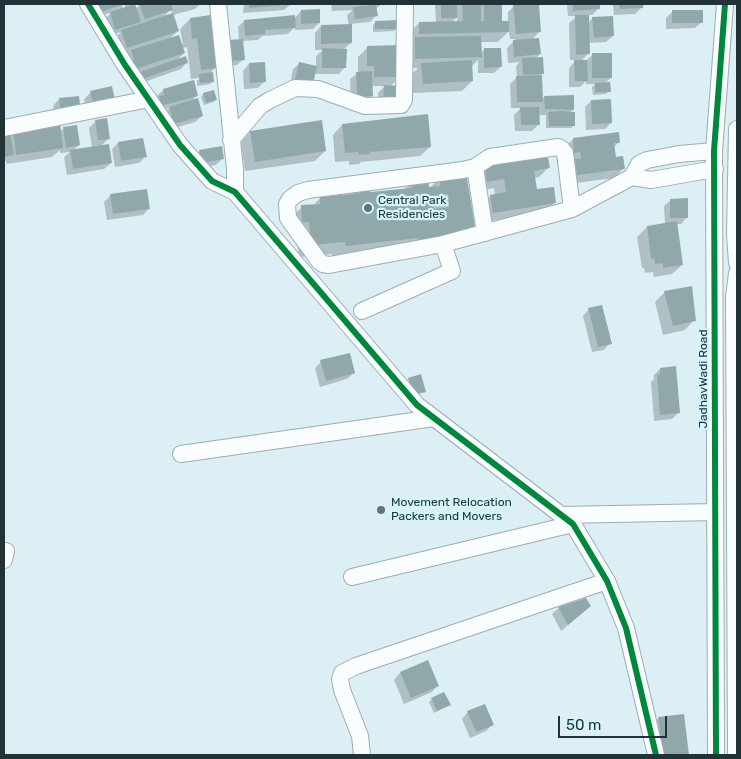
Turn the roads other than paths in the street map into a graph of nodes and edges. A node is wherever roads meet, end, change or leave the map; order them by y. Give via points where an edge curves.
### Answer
1 (88, 4) edge
2 (218, 4) edge
3 (405, 4) edge
4 (725, 4) edge
5 (149, 99) junction
6 (4, 128) edge
7 (737, 130) edge
8 (231, 140) junction
9 (714, 151) junction
10 (475, 167) junction
11 (715, 169) junction
12 (632, 177) junction
13 (235, 192) junction
14 (572, 209) junction
15 (485, 233) junction
16 (443, 244) junction
17 (737, 262) edge
18 (715, 269) junction
19 (737, 271) edge
20 (715, 296) junction
21 (736, 297) edge
22 (362, 311) dead end
23 (434, 418) junction
24 (181, 454) dead end
25 (715, 512) junction
26 (737, 512) edge
27 (567, 520) junction
28 (352, 576) dead end
29 (607, 581) junction
30 (736, 603) edge
31 (362, 755) edge
32 (656, 755) edge
33 (716, 755) edge
34 (736, 755) edge

1 - 5 street
2 - 8 street
3 - 8 street via 404,100 401,105 365,106 318,89 295,88 260,106
4 - 9 street, JadhavWadi Road
5 - 6 street
5 - 13 street via 180,145 212,181
7 - 17 street
8 - 13 street
9 - 11 street, JadhavWadi Road
9 - 12 street via 647,160 639,164
10 - 14 street via 490,157 558,147 565,153
10 - 15 street
10 - 16 street via 308,190 290,198 286,204 288,218 323,264
11 - 12 street via 651,180
11 - 18 street, JadhavWadi Road
12 - 14 street
13 - 23 street via 417,405
14 - 15 street
15 - 16 street
16 - 22 street via 452,271
18 - 19 street
18 - 20 street, JadhavWadi Road
19 - 21 street
20 - 21 street
20 - 25 street, JadhavWadi Road
21 - 26 street
23 - 24 street
23 - 27 street
25 - 27 street
25 - 33 street, JadhavWadi Road
26 - 30 street
27 - 28 street
27 - 29 street
29 - 31 street via 342,673 342,690 360,736
29 - 32 street via 626,628
30 - 34 street

